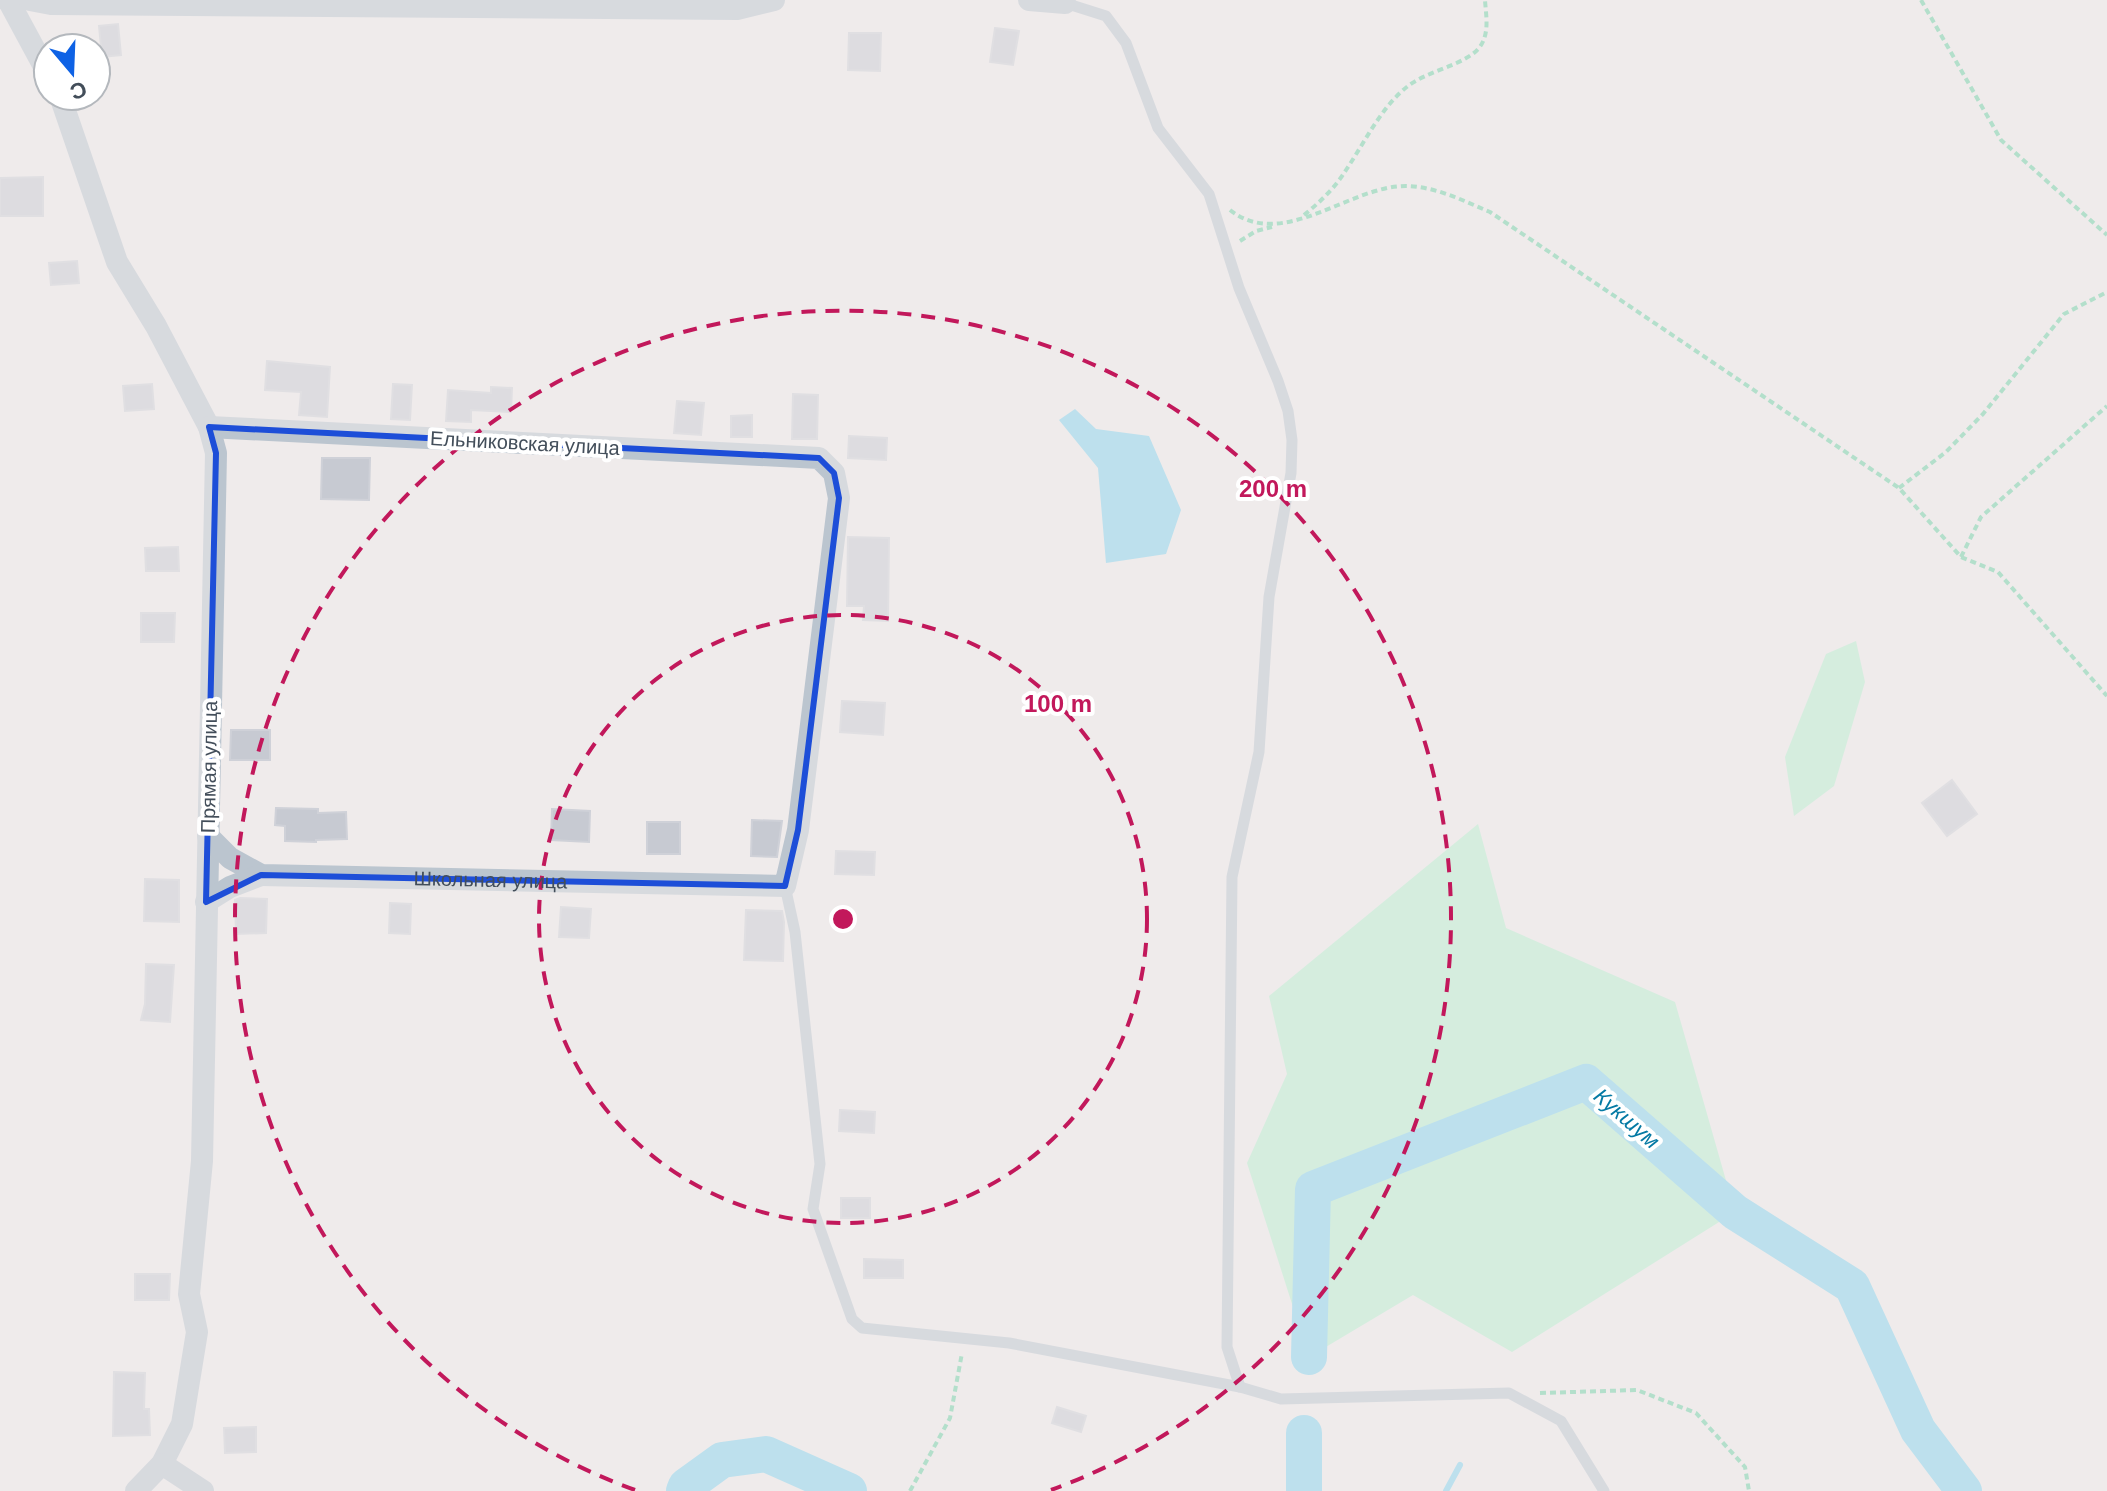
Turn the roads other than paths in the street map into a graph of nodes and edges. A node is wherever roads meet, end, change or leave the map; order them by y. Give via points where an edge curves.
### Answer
1 (8, 0) edge
2 (30, 0) edge
3 (774, 0) edge
4 (1029, 0) edge
5 (1065, 3) joint
6 (32, 44) edge
7 (65, 112) edge
8 (209, 427) junction
9 (208, 836) junction
10 (261, 875) junction
11 (785, 886) junction
12 (206, 902) junction
13 (1240, 1387) junction
14 (162, 1464) junction
15 (136, 1491) edge
16 (203, 1491) edge
17 (1604, 1491) edge

1 - 6 street
2 - 3 street via 737,9
4 - 5 street
5 - 13 lane via 1106,16 1126,43 1158,128 1209,194 1239,288 1278,381 1292,440 1269,597 1259,752 1232,877 1227,1347
7 - 8 street, Прямая улица via 117,262
8 - 9 street, Прямая улица via 216,453
8 - 11 street, Ельниковская улица via 819,458 834,473 839,498 798,830
9 - 10 street, Школьная улица via 230,858
9 - 12 street, Прямая улица
10 - 11 street, Школьная улица
10 - 12 street
11 - 13 lane via 795,932 820,1164 813,1209 852,1319 862,1328 1009,1343
12 - 14 street, Прямая улица via 202,1161 189,1294 197,1332 182,1424
13 - 17 lane via 1281,1399 1509,1393 1561,1421
14 - 15 street, Прямая улица
14 - 16 street

